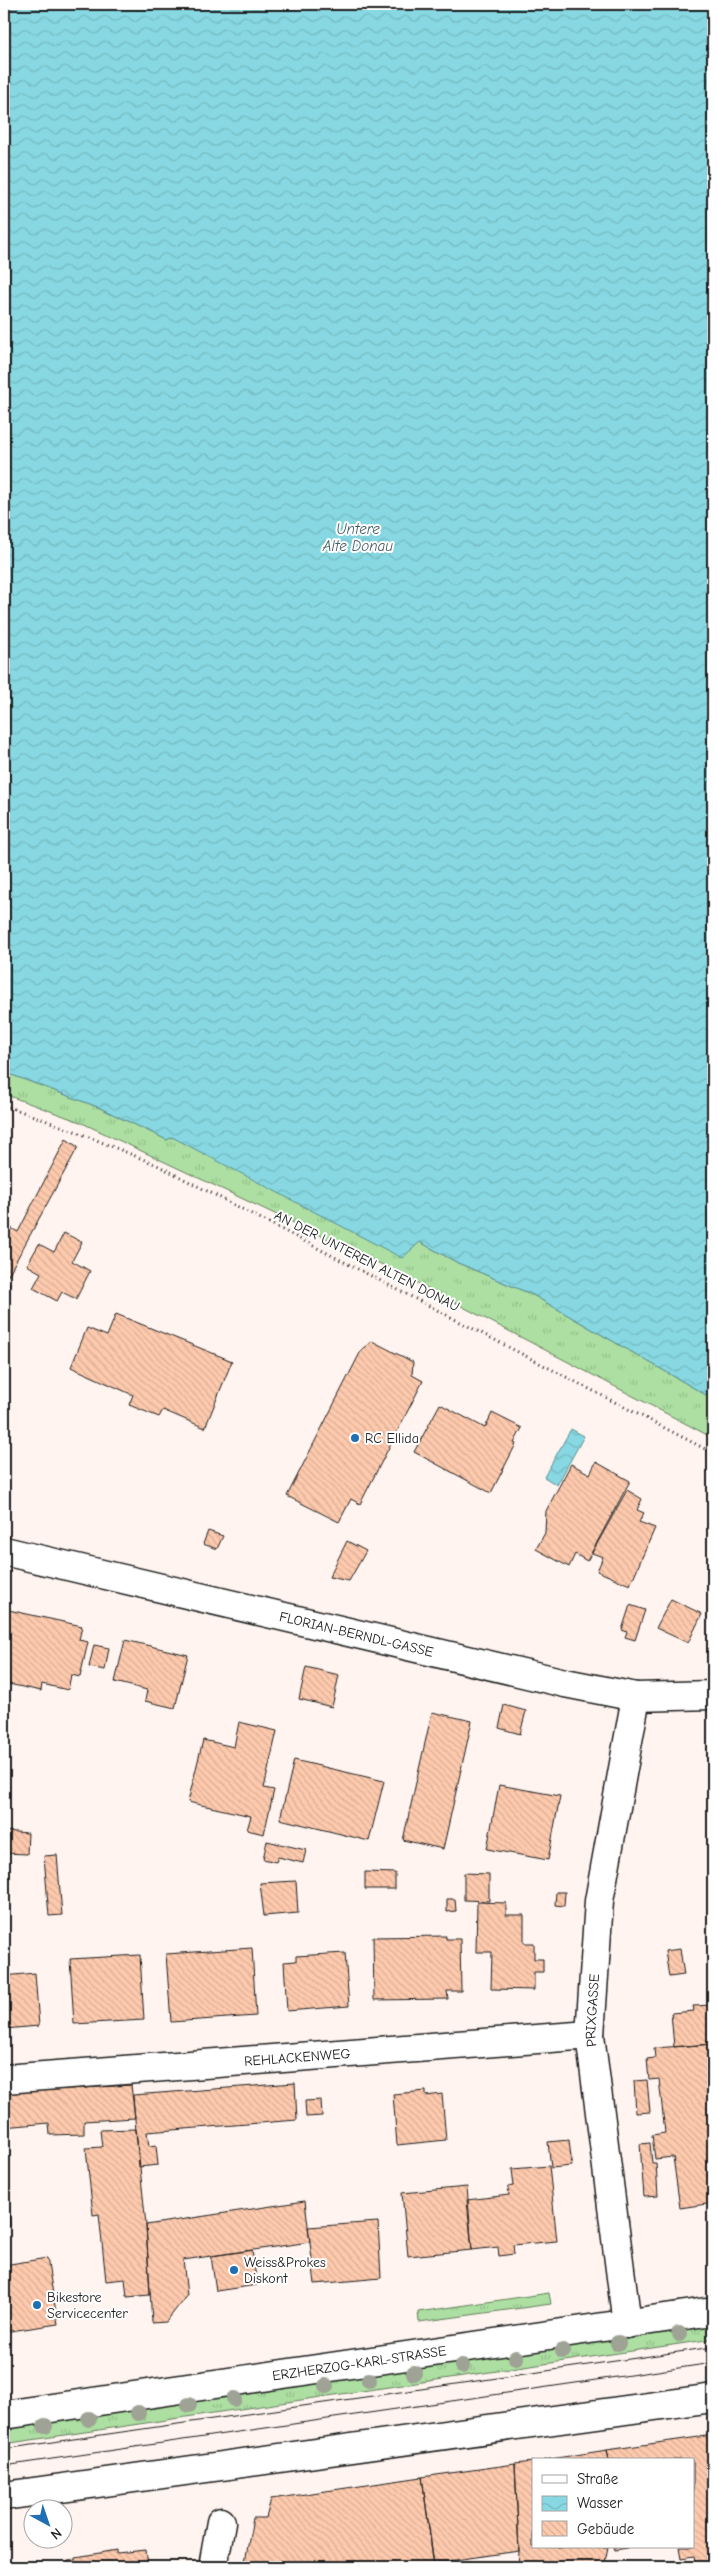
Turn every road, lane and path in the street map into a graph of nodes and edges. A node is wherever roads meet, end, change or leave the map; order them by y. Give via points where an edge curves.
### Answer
1 (4, 1105) edge
2 (713, 1453) edge
3 (4, 1551) edge
4 (713, 1695) edge
5 (636, 1697) junction
6 (590, 2035) junction
7 (4, 2079) edge
8 (713, 2311) edge
9 (627, 2324) junction
10 (713, 2398) edge
11 (4, 2415) edge
12 (4, 2496) edge
13 (221, 2522) dead end
14 (213, 2567) edge

1 - 2 path, AN DER UNTEREN ALTEN DONAU via 157,1165
3 - 5 street, FLORIAN-BERNDL-GASSE
4 - 5 street, FLORIAN-BERNDL-GASSE
5 - 6 street, PRIXGASSE via 599,1901
6 - 7 street, REHLACKENWEG
6 - 9 street, PRIXGASSE
8 - 9 street, ERZHERZOG-KARL-STRASSE
9 - 11 street, ERZHERZOG-KARL-STRASSE
10 - 12 street
13 - 14 street

